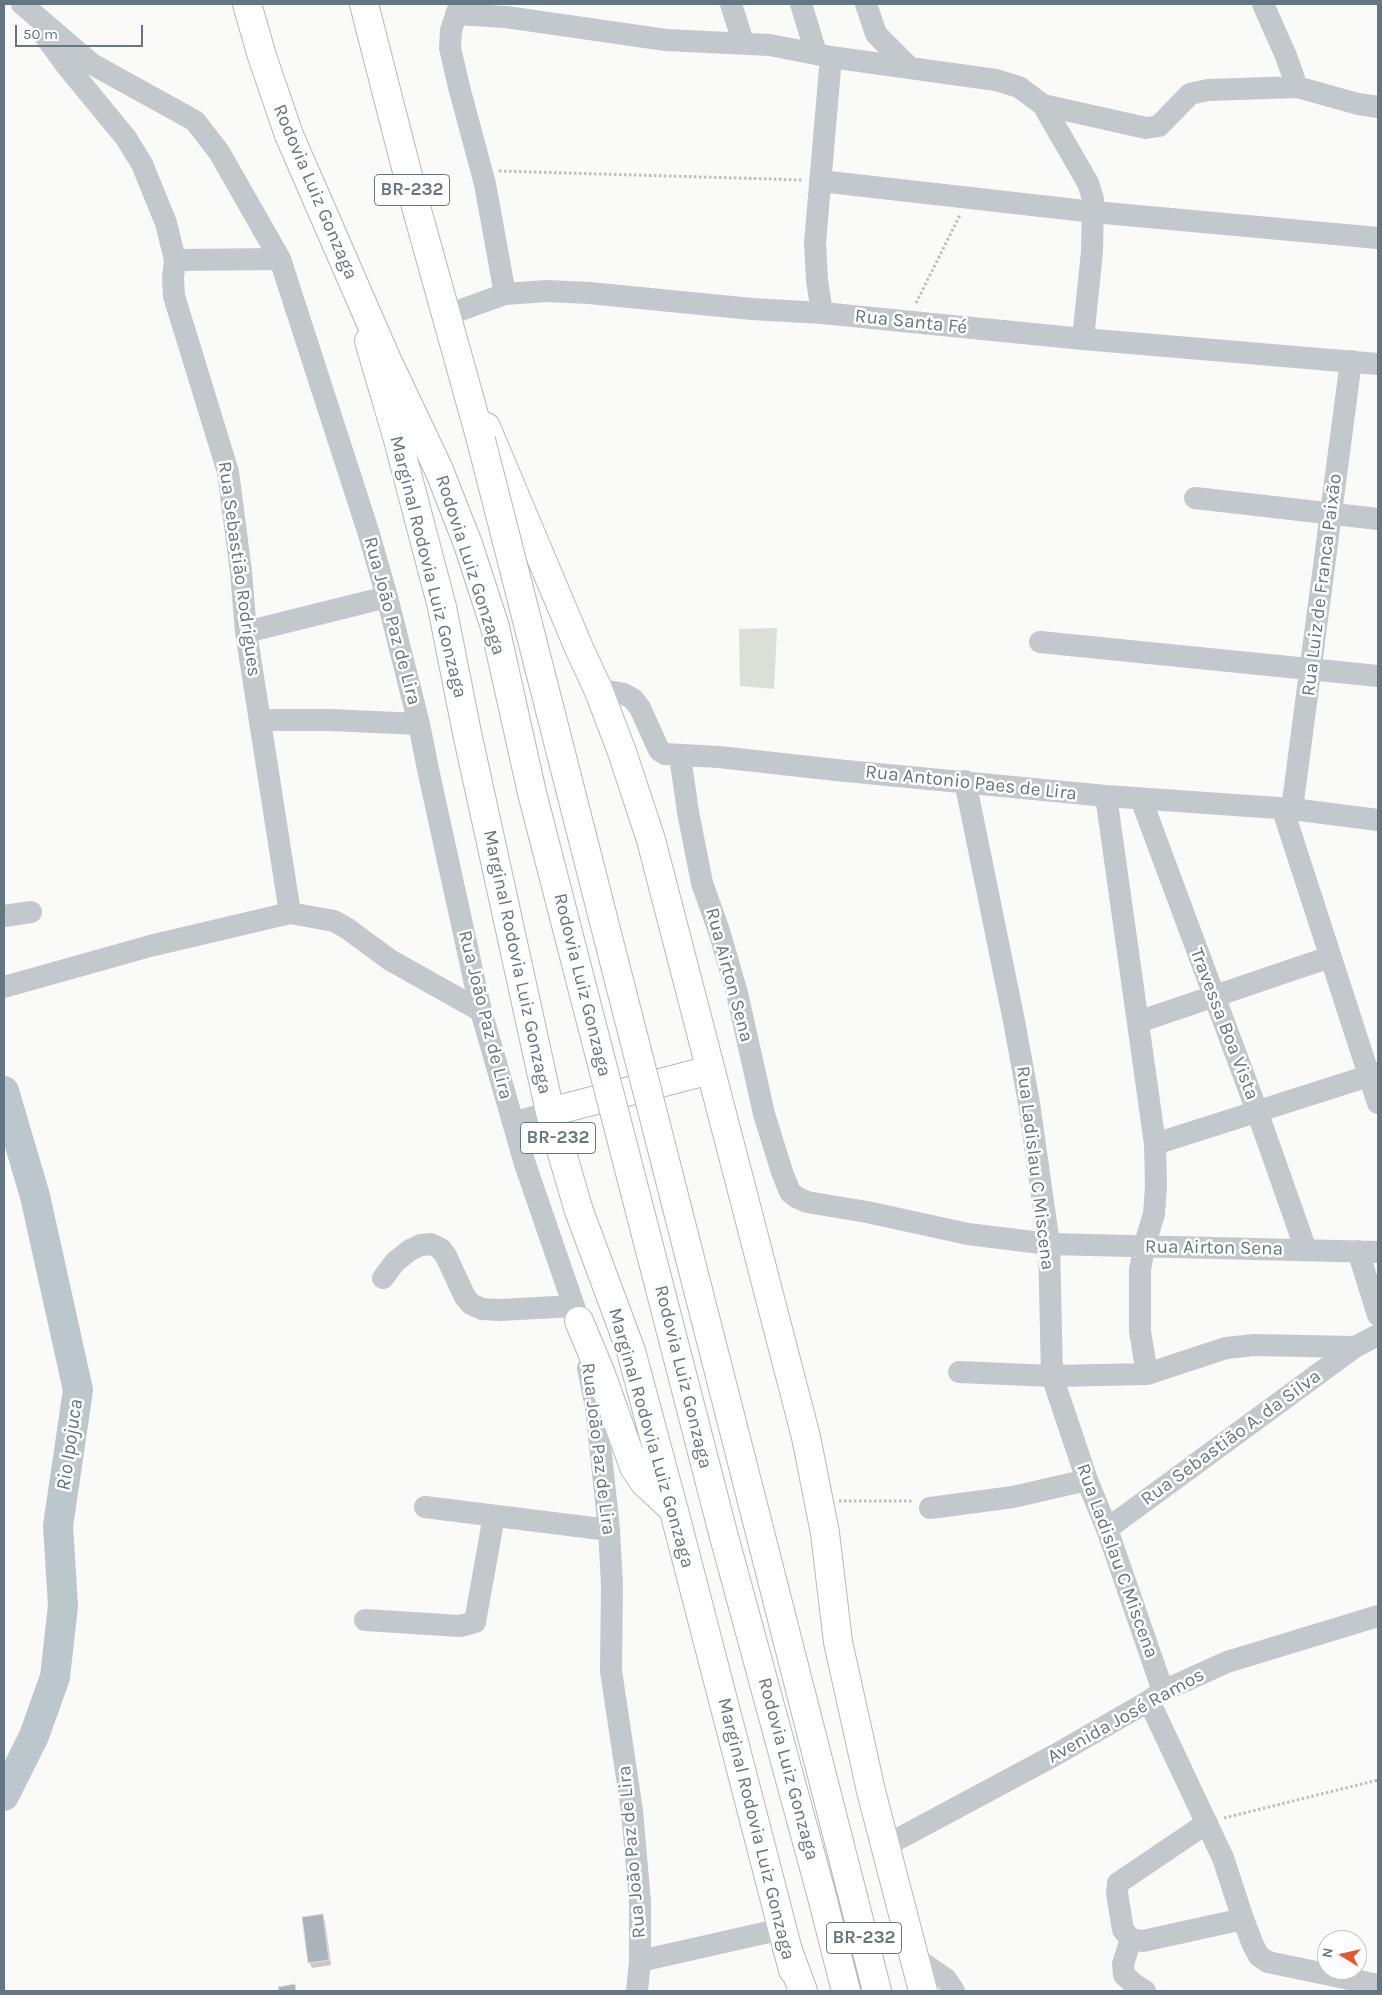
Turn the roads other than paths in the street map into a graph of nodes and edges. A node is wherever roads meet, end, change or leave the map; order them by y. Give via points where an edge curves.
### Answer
1 (247, 4) edge
2 (364, 4) edge
3 (732, 4) edge
4 (801, 4) edge
5 (866, 4) edge
6 (1263, 4) edge
7 (27, 9) edge
8 (458, 9) edge
9 (742, 42) junction
10 (823, 55) junction
11 (910, 68) junction
12 (1297, 87) junction
13 (1043, 105) junction
14 (1378, 108) edge
15 (820, 181) junction
16 (1094, 212) junction
17 (1378, 238) edge
18 (175, 260) junction
19 (280, 260) junction
20 (350, 275) junction
21 (505, 294) junction
22 (822, 313) junction
23 (447, 315) junction
24 (1083, 339) junction
25 (1351, 361) junction
26 (1378, 364) edge
27 (464, 375) junction
28 (1195, 498) dead end
29 (1331, 515) junction
30 (1378, 519) edge
31 (387, 598) junction
32 (246, 632) junction
33 (1040, 642) dead end
34 (1311, 670) junction
35 (1378, 676) edge
36 (598, 689) junction
37 (261, 720) junction
38 (419, 724) junction
39 (680, 756) junction
40 (965, 781) junction
41 (1106, 796) junction
42 (1140, 799) junction
43 (1288, 810) junction
44 (1378, 820) edge
45 (31, 912) dead end
46 (290, 913) junction
47 (4, 916) edge
48 (1330, 957) junction
49 (4, 987) edge
50 (1212, 996) junction
51 (481, 1011) junction
52 (1138, 1022) junction
53 (710, 1070) junction
54 (1374, 1074) edge
55 (1378, 1103) edge
56 (1257, 1111) junction
57 (550, 1112) junction
58 (513, 1123) junction
59 (1156, 1144) junction
60 (1049, 1244) junction
61 (1144, 1247) junction
62 (1306, 1250) junction
63 (1368, 1252) edge
64 (383, 1278) dead end
65 (576, 1313) junction
66 (1378, 1315) edge
67 (1378, 1335) edge
68 (1355, 1348) junction
69 (959, 1372) dead end
70 (1146, 1374) junction
71 (1052, 1376) junction
72 (1088, 1480) junction
73 (425, 1507) dead end
74 (930, 1508) road end
75 (674, 1511) junction
76 (494, 1516) junction
77 (1108, 1529) junction
78 (609, 1530) junction
79 (1378, 1616) edge
80 (365, 1620) dead end
81 (1156, 1696) junction
82 (1207, 1823) junction
83 (885, 1846) junction
84 (1243, 1919) junction
85 (784, 1939) junction
86 (1131, 1939) junction
87 (914, 1957) junction
88 (640, 1961) junction
89 (1378, 1985) edge
90 (637, 1991) edge
91 (799, 1991) edge
92 (803, 1991) edge
93 (846, 1991) edge
94 (877, 1991) edge
95 (923, 1991) edge
96 (954, 1991) edge
97 (1145, 1991) edge

1 - 20 main road, Rodovia Luiz Gonzaga / BR-232 via 289,135
2 - 23 main road, Rodovia Luiz Gonzaga / BR-232
3 - 9 street
4 - 10 street
5 - 11 street via 876,34
6 - 12 street
7 - 18 street, Rua Sebastião Rodrigues via 66,65 112,119 142,164 166,223
7 - 19 street, Rua João Paz de Lira via 92,64 195,121 219,152
8 - 9 street via 666,40
8 - 21 street via 451,30 450,48 481,170
9 - 10 street
10 - 11 street
10 - 15 street
11 - 13 street via 996,80 1019,87
12 - 13 street via 1200,91 1184,99 1159,126 1146,128
12 - 14 street
13 - 16 street via 1088,183
15 - 16 street
15 - 22 street via 815,243
16 - 17 street
16 - 24 street
18 - 19 street
18 - 32 street, Rua Sebastião Rodrigues via 174,296 228,472
19 - 31 street, Rua João Paz de Lira
20 - 57 main road, Marginal Rodovia Luiz Gonzaga / BR-232 via 442,607
20 - 93 main road, Rodovia Luiz Gonzaga / BR-232, bridge via 439,470 495,627 540,822 723,1533
21 - 22 street, Rua Santa Fé via 589,293
21 - 23 street, Rua Santa Fé
22 - 24 street, Rua Santa Fé
23 - 27 main road, Rodovia Luiz Gonzaga / BR-232
24 - 25 street, Rua Santa Fé
25 - 26 street, Rua Santa Fé
25 - 29 street, Rua Luiz de Franca Paixão
27 - 36 main road, BR-232
27 - 94 main road, Rodovia Luiz Gonzaga / BR-232, bridge
28 - 29 street
29 - 30 street
29 - 34 street, Rua Luiz de Franca Paixão
31 - 32 street
31 - 38 street, Rua João Paz de Lira
32 - 37 street, Rua Sebastião Rodrigues
33 - 34 street
34 - 35 street
34 - 43 street, Rua Luiz de Franca Paixão
36 - 39 street, Rua Antonio Paes de Lira via 633,699 659,750
36 - 53 main road, BR-232 via 651,840
37 - 38 street
37 - 46 street, Rua Sebastião Rodrigues
38 - 51 street, Rua João Paz de Lira
39 - 40 street, Rua Antonio Paes de Lira
39 - 60 street, Rua Airton Sena via 702,883 737,993 764,1114 790,1192 807,1202 968,1234
40 - 41 street, Rua Antonio Paes de Lira
40 - 60 street, Rua Ladislau C Miscena via 1014,1022
41 - 42 street, Rua Antonio Paes de Lira
41 - 52 street
42 - 43 street, Rua Antonio Paes de Lira
42 - 50 street, Travessa Boa Vista
43 - 44 street, Rua Antonio Paes de Lira
43 - 48 street, Rua Luiz de Franca Paixão
45 - 47 street
46 - 49 street via 150,946
46 - 51 street via 334,921 390,960
48 - 50 street
48 - 54 street, Rua Luiz de Franca Paixão
50 - 52 street
50 - 56 street, Travessa Boa Vista
51 - 58 street, Rua João Paz de Lira
52 - 59 street
53 - 57 main road
53 - 83 main road, BR-232 via 806,1437 825,1532 838,1642
54 - 55 street, Rua Luiz de Franca Paixão
54 - 56 street
56 - 59 street
56 - 62 street, Travessa Boa Vista
57 - 58 street
57 - 75 main road, Marginal Rodovia Luiz Gonzaga / BR-232 via 579,1211 631,1351
58 - 65 street, Rua João Paz de Lira
59 - 61 street via 1154,1214
60 - 61 street, Rua Airton Sena
60 - 71 street, Rua Ladislau C Miscena
61 - 62 street, Rua Airton Sena
61 - 70 street via 1140,1270 1140,1331
62 - 63 street, Rua Airton Sena
63 - 66 street
64 - 65 street via 410,1250 431,1244 446,1256 471,1304 500,1310
65 - 75 main road via 634,1468
65 - 78 street, Rua João Paz de Lira via 596,1407
67 - 68 street, Rua Sebastião A. da Silva
68 - 70 street via 1254,1345 1226,1348
68 - 77 street, Rua Sebastião A. da Silva
69 - 71 street
70 - 71 street
71 - 72 street, Rua Ladislau C Miscena
72 - 74 street via 1013,1497
72 - 77 street, Rua Ladislau C Miscena
73 - 76 street
75 - 85 main road, Marginal Rodovia Luiz Gonzaga / BR-232
76 - 78 street
76 - 80 street via 475,1622 460,1626
77 - 81 street, Rua Ladislau C Miscena
78 - 88 street, Rua João Paz de Lira via 611,1671 632,1811 640,1902
79 - 81 street, Avenida José Ramos via 1228,1662
81 - 82 street, Rua Ladislau C Miscena
81 - 83 street, Avenida José Ramos via 1055,1755
82 - 84 street, Rua Ladislau C Miscena
82 - 86 street via 1118,1883 1123,1930
83 - 87 main road, BR-232
84 - 86 street via 1143,1942
84 - 89 street, Rua Ladislau C Miscena via 1253,1946 1268,1962
85 - 88 street, Rua João Paz de Lira
85 - 91 main road, Marginal Rodovia Luiz Gonzaga / BR-232
85 - 92 main road
86 - 97 street via 1123,1964 1124,1975
87 - 95 main road, BR-232
87 - 96 street via 946,1979
88 - 90 street, Rua João Paz de Lira

